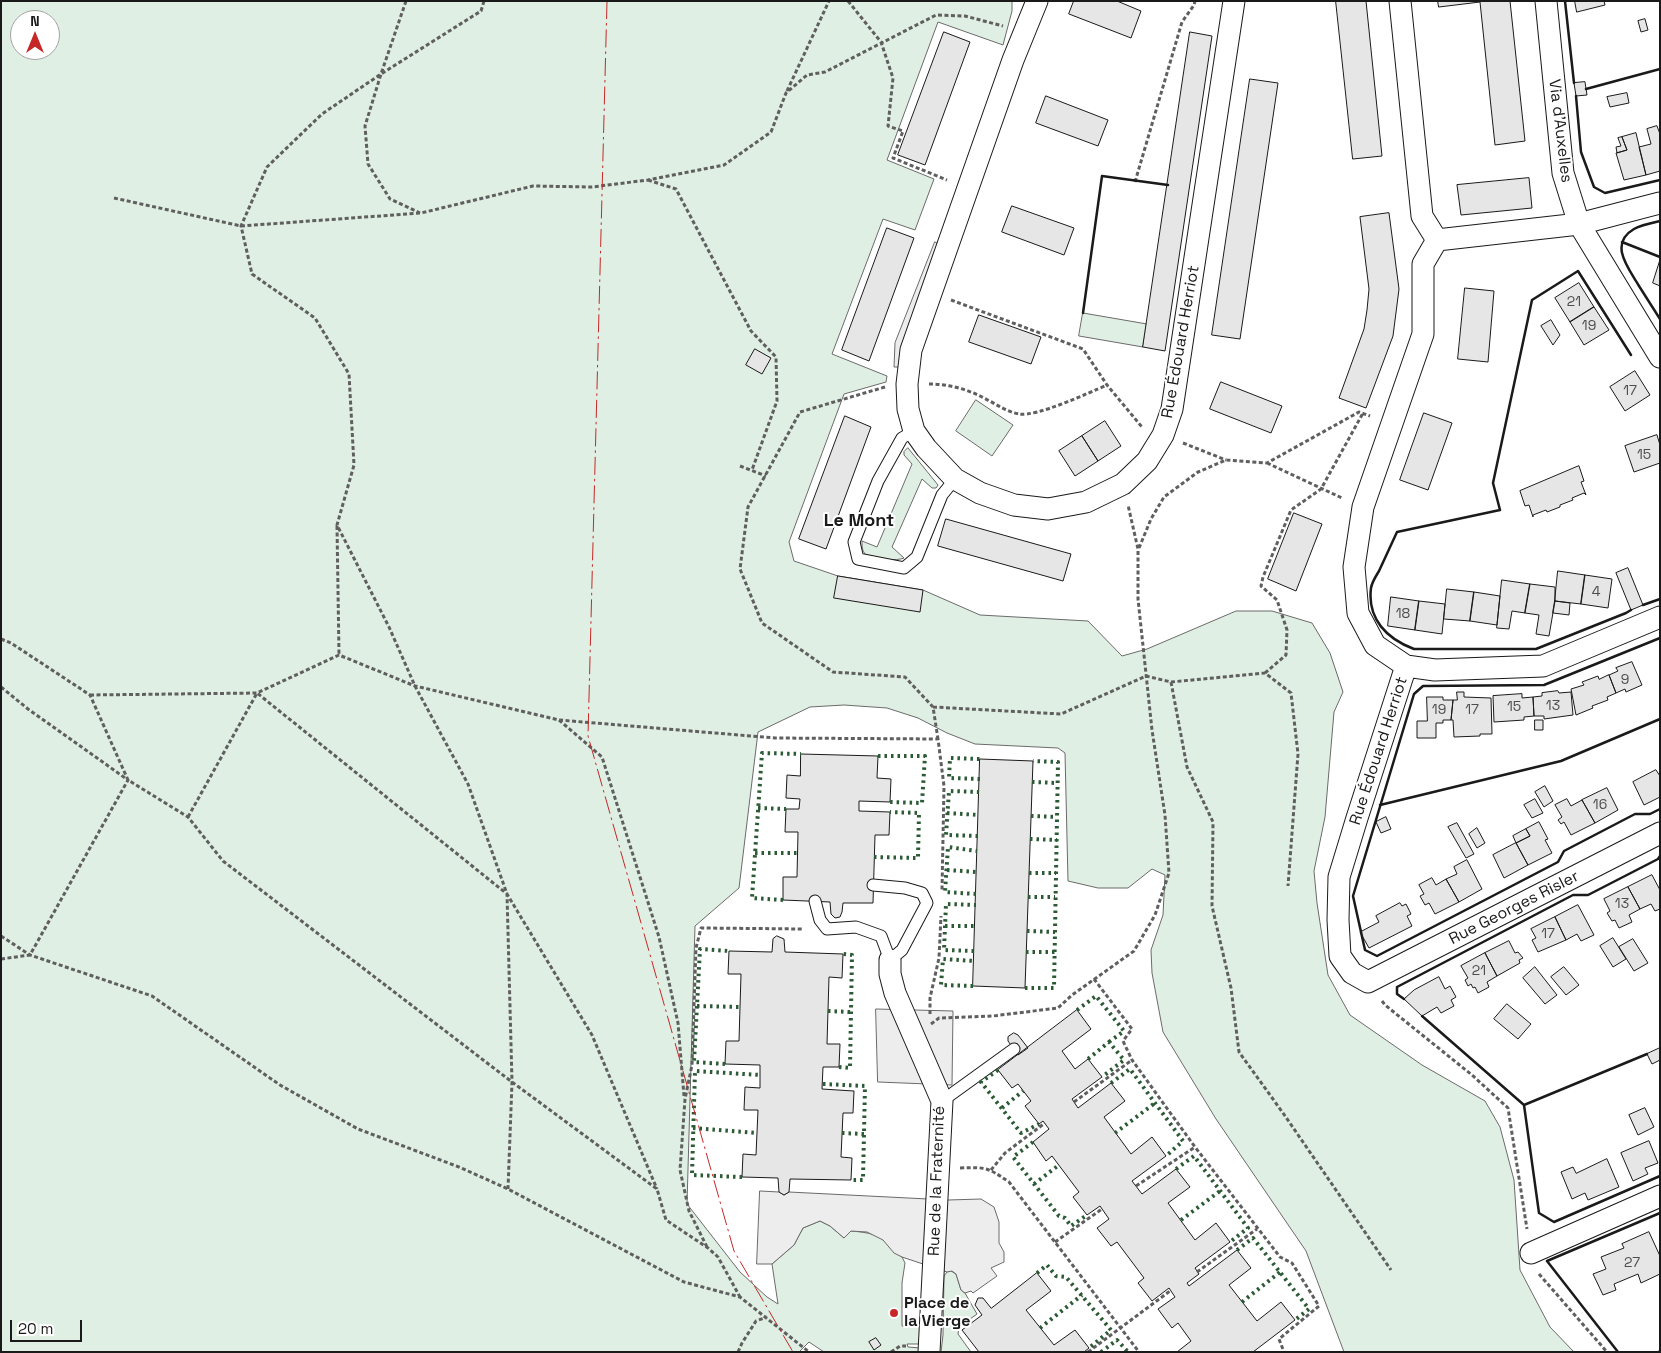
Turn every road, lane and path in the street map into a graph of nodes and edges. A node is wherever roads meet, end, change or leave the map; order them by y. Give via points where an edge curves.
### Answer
1 (406, 1) edge
2 (484, 1) edge
3 (829, 1) edge
4 (848, 1) edge
5 (1037, 1) edge
6 (1195, 1) edge
7 (1234, 1) edge
8 (1400, 1) edge
9 (1546, 1) edge
10 (1024, 32) junction
11 (880, 42) junction
12 (381, 74) junction
13 (786, 93) junction
14 (648, 180) junction
15 (1135, 182) dead end
16 (969, 188) junction
17 (114, 198) dead end
18 (1660, 203) edge
19 (421, 214) junction
20 (1579, 224) junction
21 (241, 226) junction
22 (1437, 240) junction
23 (933, 292) junction
24 (1660, 356) edge
25 (907, 384) junction
26 (1363, 413) junction
27 (1393, 424) junction
28 (914, 431) junction
29 (1267, 463) junction
30 (740, 466) dead end
31 (752, 470) junction
32 (766, 476) junction
33 (955, 479) junction
34 (1123, 484) junction
35 (1321, 489) junction
36 (1364, 507) junction
37 (337, 525) junction
38 (1138, 549) junction
39 (1660, 617) edge
40 (1, 639) edge
41 (339, 656) junction
42 (1406, 666) junction
43 (1265, 673) junction
44 (1146, 676) junction
45 (1171, 682) junction
46 (415, 686) junction
47 (1, 687) edge
48 (257, 693) junction
49 (90, 695) junction
50 (933, 707) junction
51 (559, 720) junction
52 (938, 739) junction
53 (128, 780) junction
54 (944, 786) dead end
55 (188, 817) junction
56 (1660, 833) edge
57 (874, 885) dead end
58 (1288, 886) dead end
59 (507, 894) junction
60 (815, 901) dead end
61 (827, 929) junction
62 (1, 936) edge
63 (30, 955) junction
64 (1, 959) edge
65 (890, 960) junction
66 (1094, 979) junction
67 (1368, 982) junction
68 (914, 1035) junction
69 (1014, 1049) dead end
70 (1132, 1060) junction
71 (512, 1082) junction
72 (684, 1099) junction
73 (942, 1101) junction
74 (1074, 1102) dead end
75 (1045, 1123) dead end
76 (1195, 1147) junction
77 (940, 1168) junction
78 (991, 1170) junction
79 (1136, 1186) dead end
80 (508, 1188) junction
81 (658, 1188) junction
82 (1660, 1196) edge
83 (1102, 1209) dead end
84 (1257, 1229) junction
85 (1055, 1242) junction
86 (708, 1248) junction
87 (1531, 1252) junction
88 (1391, 1270) dead end
89 (1197, 1272) dead end
90 (1170, 1291) dead end
91 (740, 1297) junction
92 (767, 1317) junction
93 (1120, 1328) junction
94 (906, 1346) dead end
95 (738, 1352) edge
96 (809, 1352) edge
97 (891, 1352) edge
98 (930, 1352) edge
99 (1088, 1352) edge
100 (1138, 1352) edge
101 (1284, 1352) edge
102 (1607, 1352) edge

1 - 12 path
2 - 12 path via 481,10
3 - 13 path
4 - 11 path
5 - 10 street, Rue Édouard Herriot
6 - 15 path via 1182,22
7 - 34 street, Rue Édouard Herriot via 1172,409 1163,435 1148,461
8 - 22 street via 1422,216
9 - 20 street, Via d'Auxelles via 1563,173
10 - 11 path via 965,16 936,15
10 - 16 street, Rue Édouard Herriot
11 - 13 path via 825,72 807,75
11 - 16 path via 893,78 888,126 903,131 893,158
12 - 19 path via 365,126 368,164 390,199
12 - 21 path via 322,114 267,167
13 - 14 path via 771,132 724,165
14 - 19 path via 592,187 533,186
14 - 31 path via 676,189 751,331 776,357 776,402
16 - 23 street, Rue Édouard Herriot
17 - 21 path
18 - 20 street
19 - 21 path
20 - 22 street
20 - 24 street, Via d'Auxelles
21 - 37 path via 252,274 315,318 349,374 354,465
22 - 27 street, Rue Édouard Herriot via 1423,264 1423,334
23 - 25 street, Rue Édouard Herriot via 911,350
23 - 25 path via 1083,349 1107,385 1044,411 1020,415 962,388
25 - 28 street, Rue Édouard Herriot via 908,409
25 - 32 path via 884,387 800,412
26 - 27 path
26 - 29 path via 1359,412
26 - 35 path
27 - 36 street, Rue Édouard Herriot
28 - 33 street, Rue Édouard Herriot
28 - 33 lane via 902,438 878,481 854,542 858,560 904,568 917,557 942,495
29 - 35 path
29 - 38 path via 1226,460 1198,472 1164,497
30 - 31 path
31 - 32 path
32 - 50 path via 748,507 740,569 762,623 834,672 905,676
33 - 34 street, Rue Édouard Herriot via 980,493 1014,505 1048,509 1086,502
34 - 38 path
35 - 36 path
35 - 43 path via 1291,510 1263,577 1261,586 1277,600 1287,630 1286,655
36 - 42 street, Rue Édouard Herriot via 1354,567 1358,612 1375,644
37 - 41 path
37 - 46 path
38 - 44 path via 1138,599
39 - 42 street via 1542,666 1435,670
40 - 49 path
41 - 46 path
41 - 48 path
42 - 67 street, Rue Édouard Herriot via 1339,877 1340,956 1352,973
43 - 45 path
43 - 58 path via 1291,693 1298,754
44 - 45 path
44 - 50 path via 1061,714
44 - 66 path via 1165,816 1169,873 1155,915 1134,951
45 - 88 path via 1188,767 1213,822 1212,906 1231,988 1239,1052
46 - 51 path
46 - 59 path via 468,784
47 - 53 path
48 - 49 path
48 - 55 path
48 - 59 path
49 - 53 path
50 - 52 path
51 - 52 path via 775,738
51 - 72 path via 602,757 659,937 678,1023
52 - 54 path
53 - 55 path
53 - 63 path
55 - 71 path via 223,861
56 - 67 street, Rue Georges Risler
57 - 65 lane via 922,893 927,903 902,950
59 - 71 path
59 - 81 path via 592,1035
60 - 61 lane via 820,920
61 - 65 lane via 856,927 881,936
61 - 72 path via 701,928 696,948 692,1065
62 - 63 path
63 - 64 path
63 - 80 path via 152,996 280,1085 358,1129
65 - 68 street, Rue de la Fraternité via 895,993
66 - 68 path via 1058,1008 993,1016 939,1018
66 - 70 path via 1132,1028 1123,1042
67 - 87 path via 1385,1006 1508,1108
68 - 73 street, Rue de la Fraternité
69 - 73 lane
70 - 74 path
70 - 76 path
71 - 80 path
71 - 81 path
72 - 86 path via 680,1170 689,1211
73 - 77 street, Rue de la Fraternité
75 - 78 path via 1005,1153
76 - 79 path
76 - 84 path
77 - 78 path via 983,1167
77 - 98 street, Rue de la Fraternité
78 - 85 path via 1009,1182
80 - 91 path via 684,1282
81 - 86 path via 666,1220
82 - 87 street
83 - 85 path
84 - 89 path
84 - 101 path via 1280,1257 1292,1263 1319,1306 1279,1339
85 - 93 path
86 - 91 path via 718,1257
87 - 102 path via 1538,1272
90 - 93 path
91 - 92 path
92 - 95 path via 756,1321
92 - 96 path
93 - 99 path
93 - 100 path
94 - 97 path

